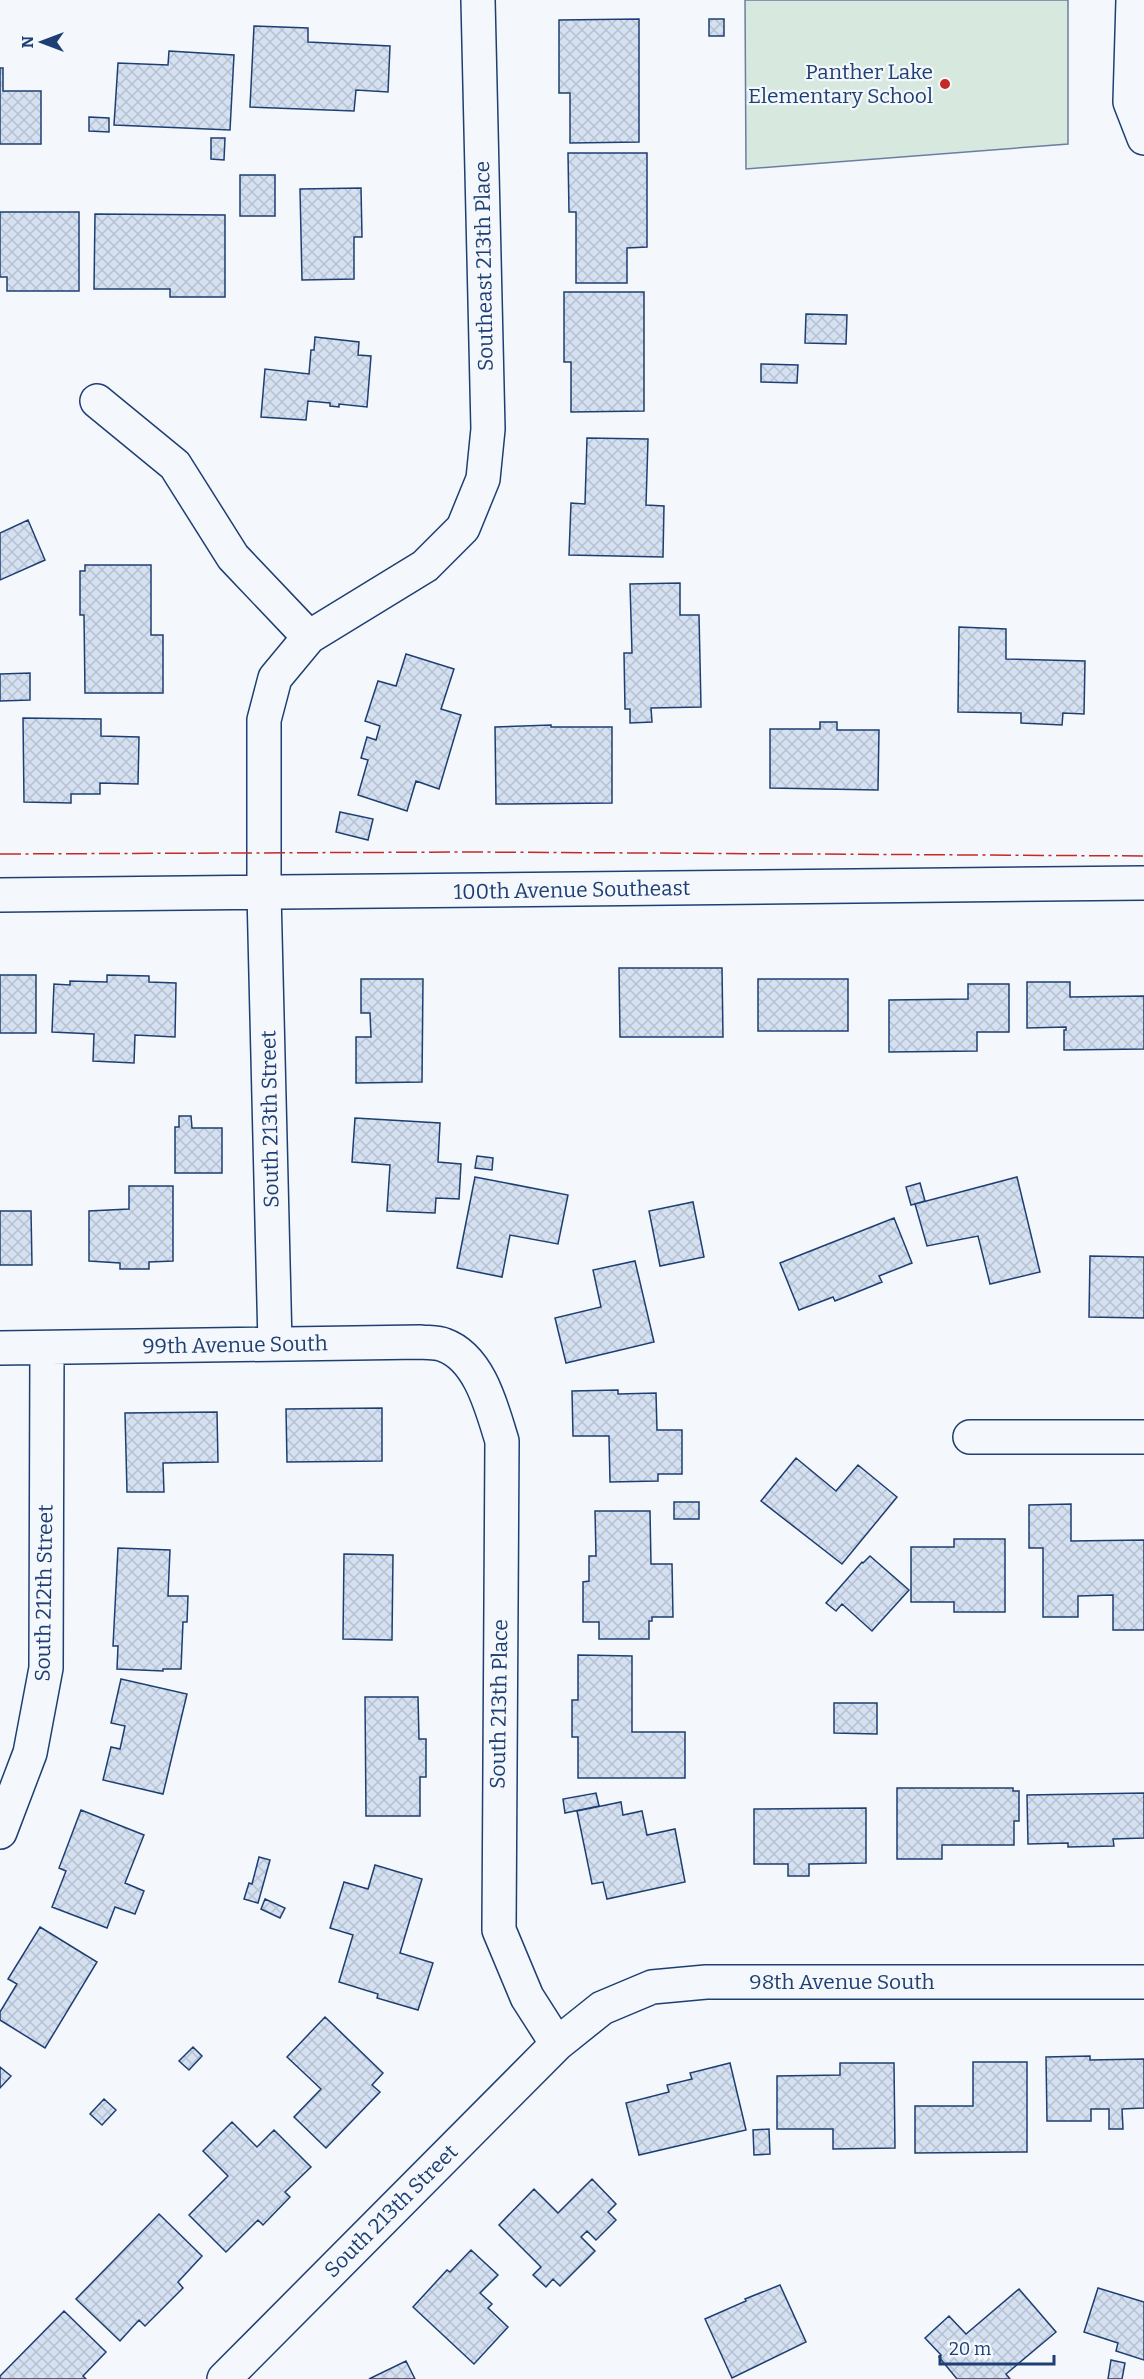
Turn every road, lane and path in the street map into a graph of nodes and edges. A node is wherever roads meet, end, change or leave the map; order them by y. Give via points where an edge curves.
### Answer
1 (478, 0) edge
2 (1133, 0) edge
3 (1144, 138) edge
4 (97, 401) dead end
5 (463, 528) joint
6 (309, 637) junction
7 (1144, 882) edge
8 (264, 893) junction
9 (0, 895) edge
10 (275, 1344) junction
11 (0, 1348) edge
12 (47, 1348) junction
13 (465, 1358) joint
14 (970, 1437) dead end
15 (1144, 1437) edge
16 (0, 1832) edge
17 (1144, 1982) edge
18 (557, 2044) junction
19 (224, 2379) edge

1 - 5 street, Southeast 213th Place via 488,429 483,479
2 - 3 street via 1130,102
4 - 6 street via 175,465 233,557
5 - 6 street, South 213th Street via 425,566
6 - 8 street, South 213th Street via 275,678 264,720
7 - 8 street, 100th Avenue Southeast
8 - 9 street, 100th Avenue Southeast
8 - 10 street, South 213th Street
10 - 12 street, 99th Avenue South
10 - 13 street, 99th Avenue South via 421,1342 444,1345
11 - 12 street, 99th Avenue South
12 - 16 street, South 212th Street via 46,1668 30,1753
13 - 18 street, South 213th Place via 488,1393 502,1441 499,1930 526,1997
14 - 15 street
17 - 18 street, 98th Avenue South via 706,1982 652,1987 602,2008
18 - 19 street, South 213th Street

